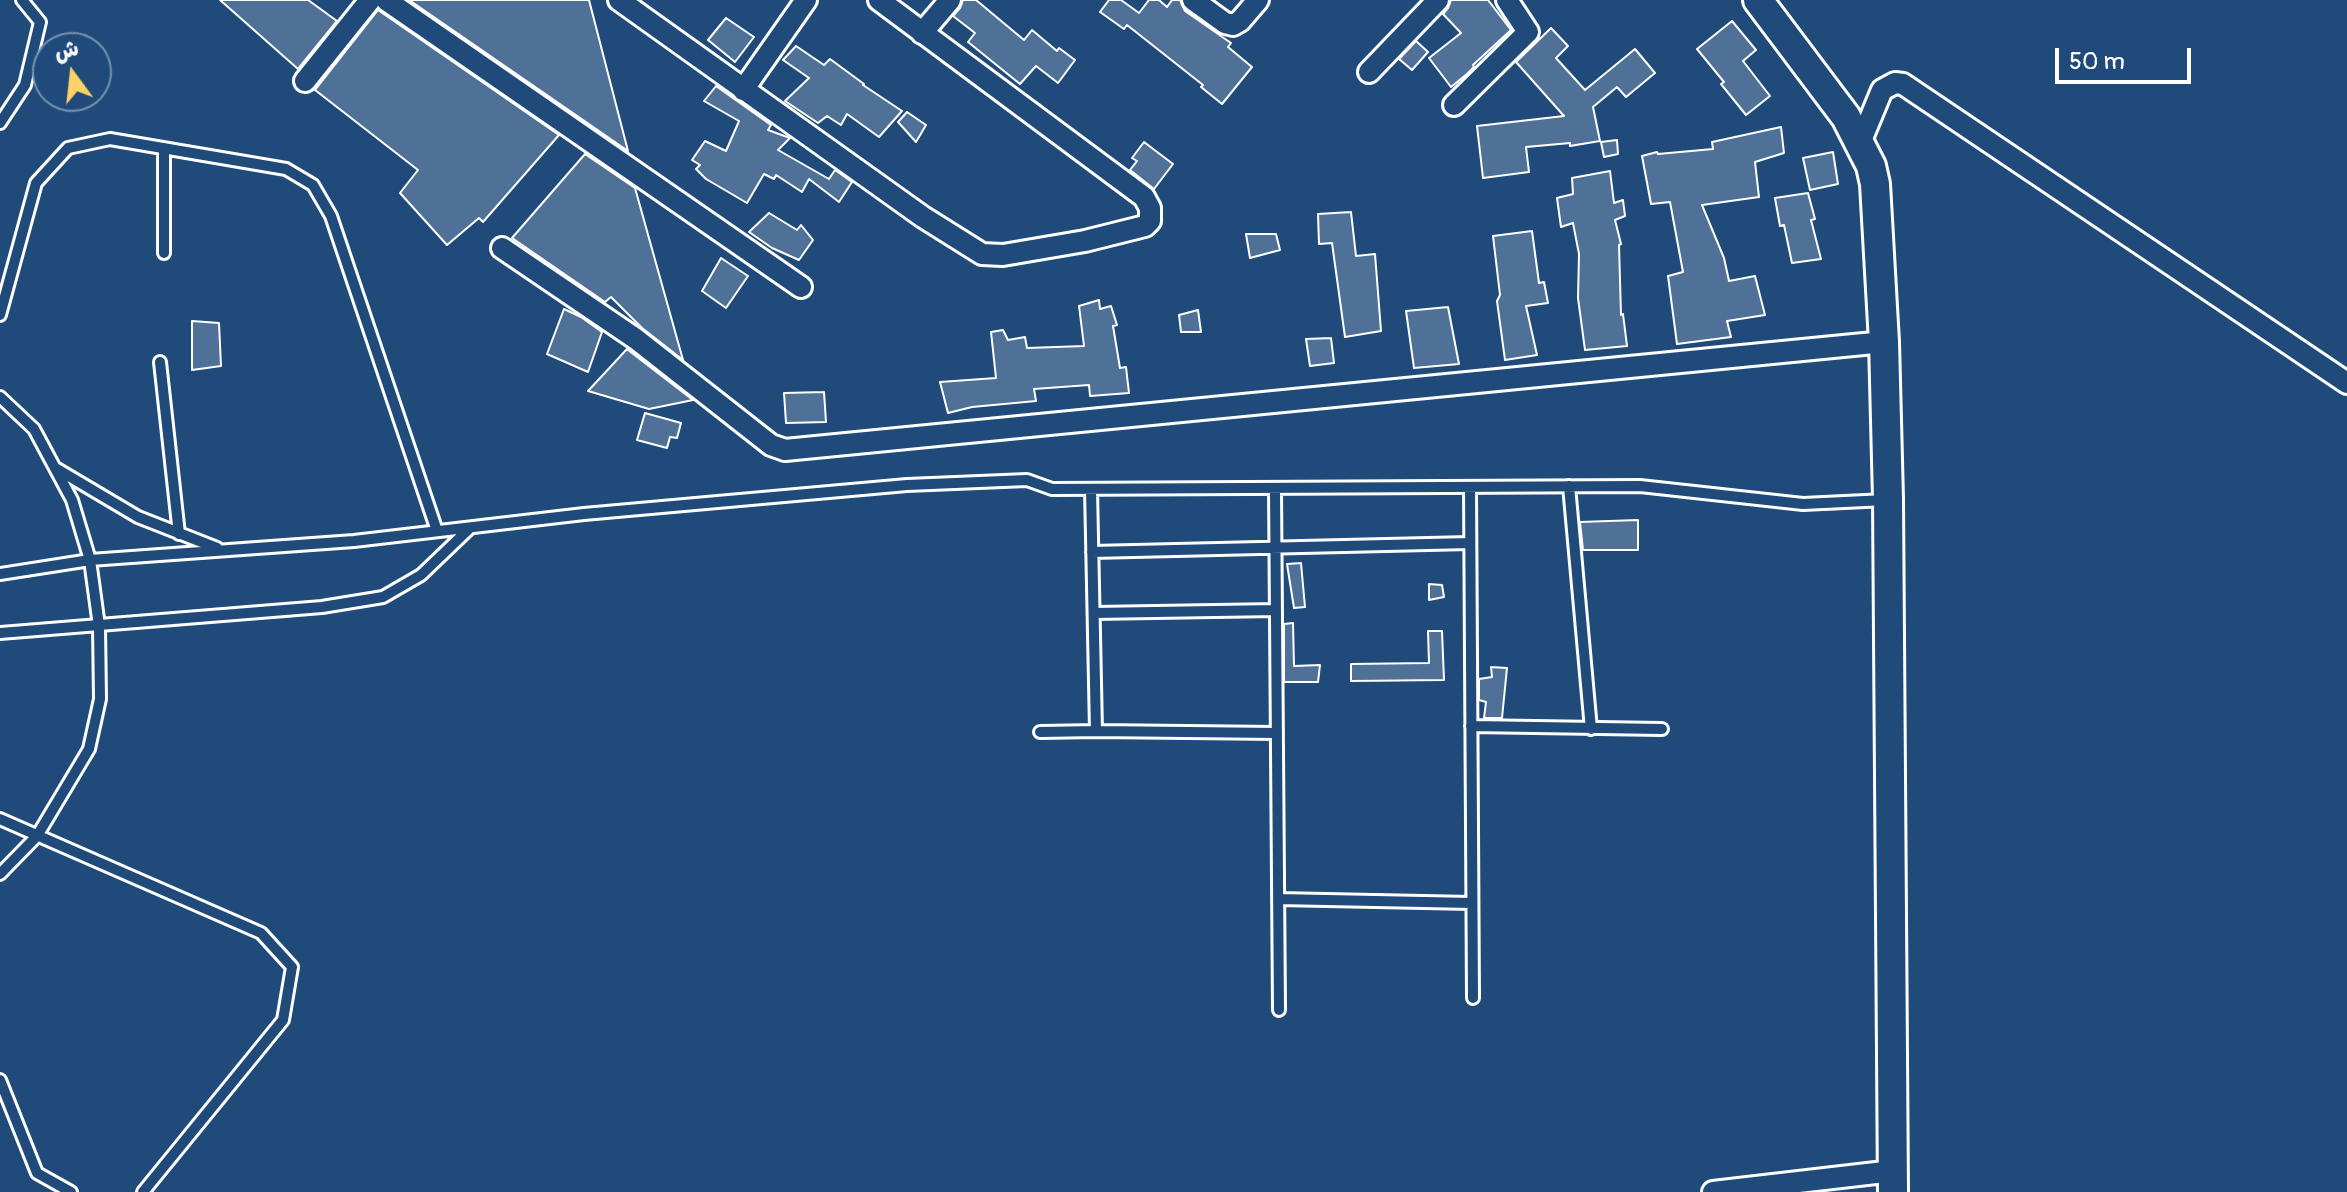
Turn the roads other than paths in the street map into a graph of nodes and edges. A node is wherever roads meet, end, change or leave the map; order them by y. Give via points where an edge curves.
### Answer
1 (22, 0) edge
2 (370, 0) edge
3 (386, 0) edge
4 (619, 0) edge
5 (806, 0) edge
6 (879, 0) edge
7 (950, 0) edge
8 (1193, 0) edge
9 (1258, 0) edge
10 (1438, 0) edge
11 (1507, 0) edge
12 (1758, 0) edge
13 (922, 33) junction
14 (1369, 72) dead end
15 (305, 81) dead end
16 (743, 90) junction
17 (1454, 105) dead end
18 (0, 123) edge
19 (1860, 143) junction
20 (164, 148) junction
21 (502, 248) dead end
22 (164, 253) dead end
23 (801, 287) dead end
24 (1, 311) edge
25 (1884, 342) junction
26 (160, 362) dead end
27 (2347, 383) edge
28 (0, 397) edge
29 (55, 468) junction
30 (1569, 486) junction
31 (1470, 487) junction
32 (1275, 488) junction
33 (1091, 489) junction
34 (1888, 499) junction
35 (470, 528) junction
36 (437, 531) junction
37 (179, 534) junction
38 (1470, 543) junction
39 (1276, 549) junction
40 (223, 551) junction
41 (1092, 552) junction
42 (90, 560) junction
43 (0, 574) edge
44 (1276, 610) junction
45 (1094, 613) junction
46 (99, 626) junction
47 (0, 633) edge
48 (1471, 726) junction
49 (1591, 729) junction
50 (1662, 729) dead end
51 (1096, 731) junction
52 (1040, 732) dead end
53 (1277, 733) junction
54 (0, 819) edge
55 (37, 836) junction
56 (0, 874) edge
57 (1278, 899) junction
58 (1472, 903) junction
59 (1473, 998) dead end
60 (1279, 1010) dead end
61 (0, 1080) edge
62 (1893, 1182) edge
63 (71, 1192) edge
64 (143, 1192) edge
65 (1713, 1192) edge

1 - 18 lane via 40,22 25,85
2 - 15 street
3 - 23 street
4 - 16 street
5 - 16 street
6 - 13 street
7 - 13 street
8 - 9 street via 1233,25
10 - 14 street
11 - 17 street via 1526,36
12 - 19 street via 1838,105
13 - 16 street via 1144,197 1150,221 1085,241 982,254
19 - 25 street via 1875,184
19 - 27 street via 1882,90 1903,84
20 - 22 lane
20 - 24 lane via 110,139 68,148 36,183
20 - 36 lane via 286,169 313,185 331,216
21 - 25 street via 636,339 771,445 785,450
25 - 34 street
26 - 37 lane
28 - 29 lane via 34,429
29 - 37 lane via 138,517
29 - 42 lane via 72,500
30 - 31 lane
30 - 34 lane via 1640,486 1803,504
30 - 49 lane
31 - 32 lane
31 - 38 lane
32 - 33 lane
32 - 39 lane
33 - 35 lane via 1052,489 1027,480 907,485
33 - 41 lane
34 - 62 street
35 - 36 lane
35 - 46 lane via 421,575 383,597
36 - 40 lane
37 - 40 lane
38 - 39 lane
38 - 48 lane
39 - 41 lane
39 - 44 lane
40 - 42 lane
41 - 45 lane
42 - 43 lane
42 - 46 lane
44 - 45 lane
44 - 53 lane
45 - 51 lane
46 - 47 lane
46 - 55 lane via 100,699 89,749
48 - 49 lane
48 - 58 lane
49 - 50 lane
51 - 52 lane
51 - 53 lane
53 - 57 lane
54 - 55 lane
55 - 56 lane
55 - 64 lane via 261,933 292,967 283,1020
57 - 58 lane
57 - 60 lane
58 - 59 lane
61 - 63 lane via 37,1173
62 - 65 street

